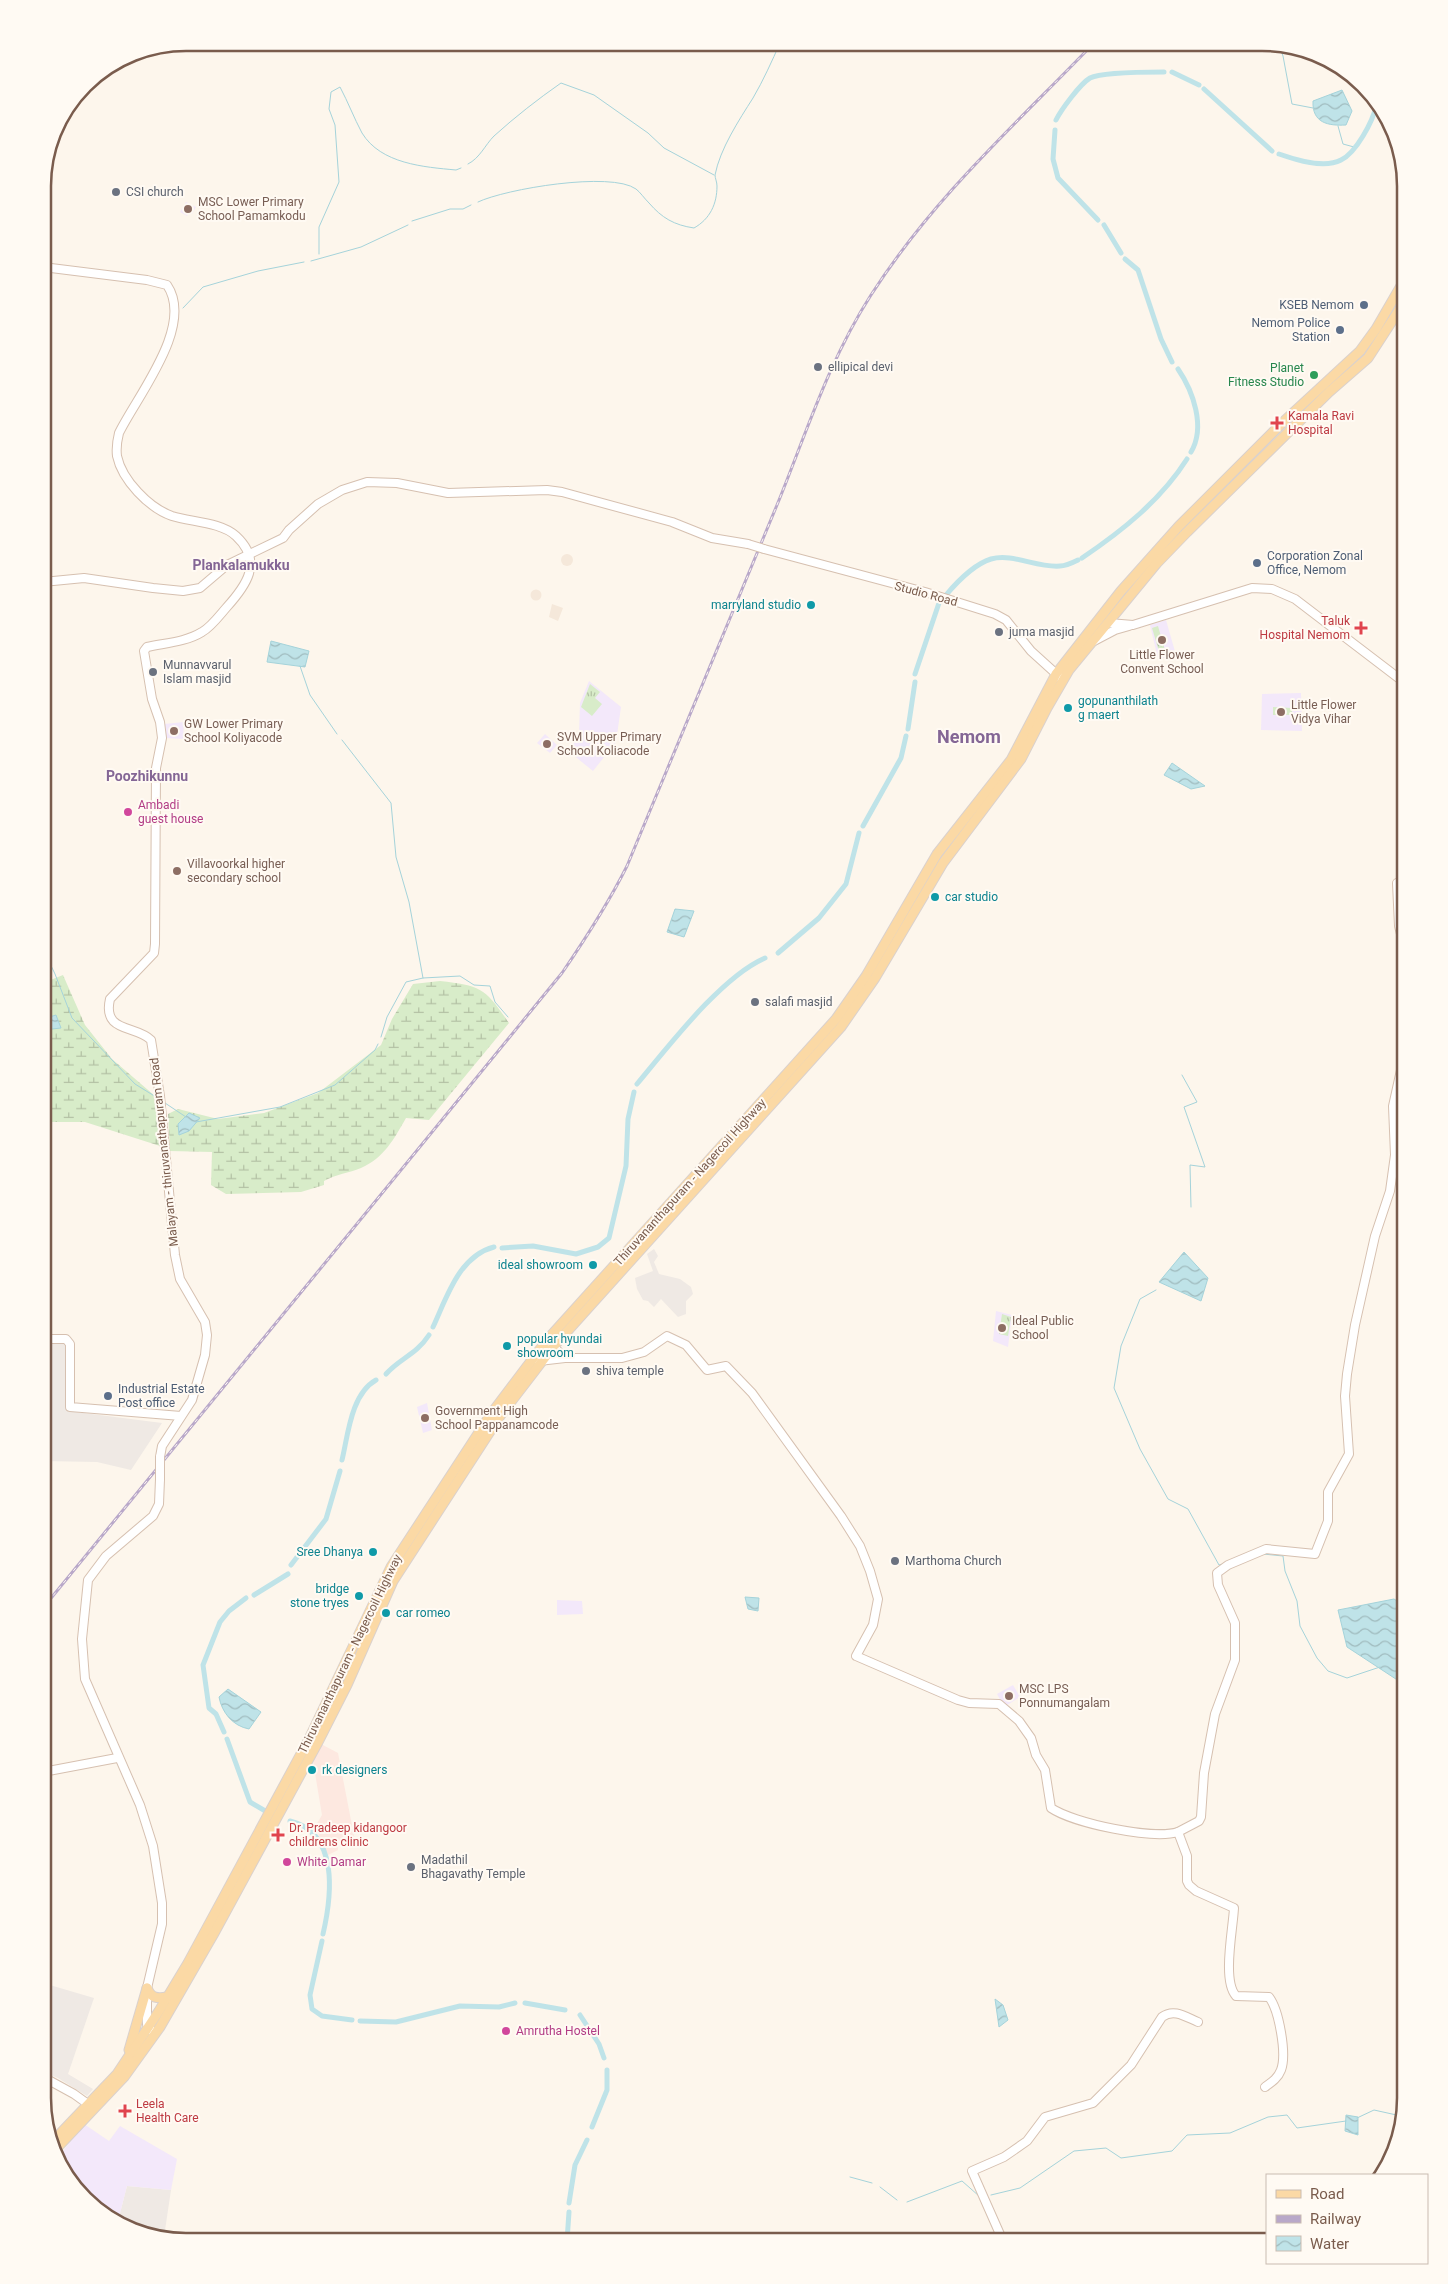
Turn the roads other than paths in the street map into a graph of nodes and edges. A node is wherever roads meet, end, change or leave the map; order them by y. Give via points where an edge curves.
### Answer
1 (52, 268) edge
2 (1397, 294) edge
3 (1397, 314) edge
4 (1327, 388) junction
5 (248, 554) junction
6 (52, 581) edge
7 (1100, 617) junction
8 (1109, 623) junction
9 (1133, 624) junction
10 (1092, 642) junction
11 (1056, 674) junction
12 (1397, 676) edge
13 (1063, 680) junction
14 (1397, 1089) edge
15 (51, 1338) edge
16 (550, 1343) junction
17 (565, 1358) junction
18 (530, 1360) junction
19 (541, 1361) junction
20 (181, 1416) junction
21 (117, 1758) junction
22 (51, 1770) edge
23 (1178, 1832) junction
24 (147, 1988) junction
25 (167, 1998) junction
26 (1198, 2022) dead end
27 (137, 2026) junction
28 (150, 2033) junction
29 (123, 2065) junction
30 (51, 2083) edge
31 (1265, 2087) dead end
32 (91, 2107) junction
33 (57, 2137) edge
34 (59, 2145) edge
35 (999, 2233) edge

1 - 5 street via 167,285 175,303 171,335 119,433 116,446 120,465 143,497 162,512 227,530 236,536
2 - 4 main road, Thiruvananthapuram - Nagercoil Highway via 1368,341
3 - 4 main road, Thiruvananthapuram - Nagercoil Highway via 1368,358
4 - 7 main road, Thiruvananthapuram - Nagercoil Highway via 1179,526
4 - 8 main road, Thiruvananthapuram - Nagercoil Highway via 1181,538
5 - 6 street, Studio Road via 227,565 200,588 192,590 84,578
5 - 11 street, Studio Road, bridge via 283,538 318,504 355,485 376,482 448,493 562,492 672,522 712,538 748,544 995,614 1006,620 1031,652
5 - 20 street, Malayam - thiruvanathapuram Road via 250,570 246,582 208,628 187,639 147,647 144,651 162,738 156,768 155,944 154,953 110,999 108,1007 115,1022 151,1040 160,1096 175,1255 180,1279 205,1322 207,1335 201,1373 192,1400
7 - 8 main road
7 - 11 main road, Thiruvananthapuram - Nagercoil Highway
8 - 9 street
8 - 10 main road, Thiruvananthapuram - Nagercoil Highway
9 - 10 street
9 - 12 street via 1252,588 1272,589 1295,599
10 - 13 main road, Thiruvananthapuram - Nagercoil Highway
11 - 13 street, Studio Road
11 - 16 main road, Thiruvananthapuram - Nagercoil Highway via 1011,760 937,854 866,976 836,1019
13 - 16 main road, Thiruvananthapuram - Nagercoil Highway via 1021,759 943,863 875,978 841,1027
14 - 23 street via 1393,1106 1395,1155 1390,1191 1373,1242 1347,1374 1345,1396 1349,1454 1328,1492 1328,1521 1315,1554 1266,1549 1217,1573 1218,1585 1235,1623 1235,1660 1215,1714 1204,1773 1201,1817
15 - 20 street via 66,1339 70,1344 70,1407
16 - 17 street
16 - 18 main road, Thiruvananthapuram - Nagercoil Highway
16 - 19 main road, Thiruvananthapuram - Nagercoil Highway
17 - 19 street
17 - 23 street via 622,1358 644,1352 667,1336 686,1345 706,1370 722,1365 730,1368 752,1393 860,1546 878,1599 873,1625 856,1656 958,1700 998,1704 1019,1722 1031,1738 1045,1770 1051,1808 1058,1812 1081,1821 1161,1835
18 - 19 street
18 - 25 main road, Thiruvananthapuram - Nagercoil Highway via 391,1567 310,1738
19 - 28 main road, Thiruvananthapuram - Nagercoil Highway via 475,1452 393,1581 318,1742 213,1935
20 - 21 street, Malayam - thiruvanathapuram Road, bridge via 162,1446 159,1504 153,1516 97,1566 88,1580 82,1639 83,1674
21 - 22 street
21 - 24 street via 140,1805 152,1846 162,1903 162,1924
23 - 31 street via 1186,1850 1189,1885 1234,1908 1230,1966 1232,1992 1236,1996 1269,1997 1273,2002 1283,2060 1277,2077
24 - 25 main road via 155,1998
24 - 27 main road
24 - 28 street
25 - 28 main road, Thiruvananthapuram - Nagercoil Highway
26 - 35 street via 1174,2012 1167,2013 1130,2065 1093,2102 1046,2117 1027,2141 1004,2157 972,2171
27 - 28 street
27 - 29 main road
28 - 29 main road, Thiruvananthapuram - Nagercoil Highway
28 - 32 main road, Thiruvananthapuram - Nagercoil Highway via 124,2077
29 - 32 main road, Thiruvananthapuram - Nagercoil Highway
30 - 32 street
32 - 33 main road, Thiruvananthapuram - Nagercoil Highway
32 - 34 main road, Thiruvananthapuram - Nagercoil Highway

